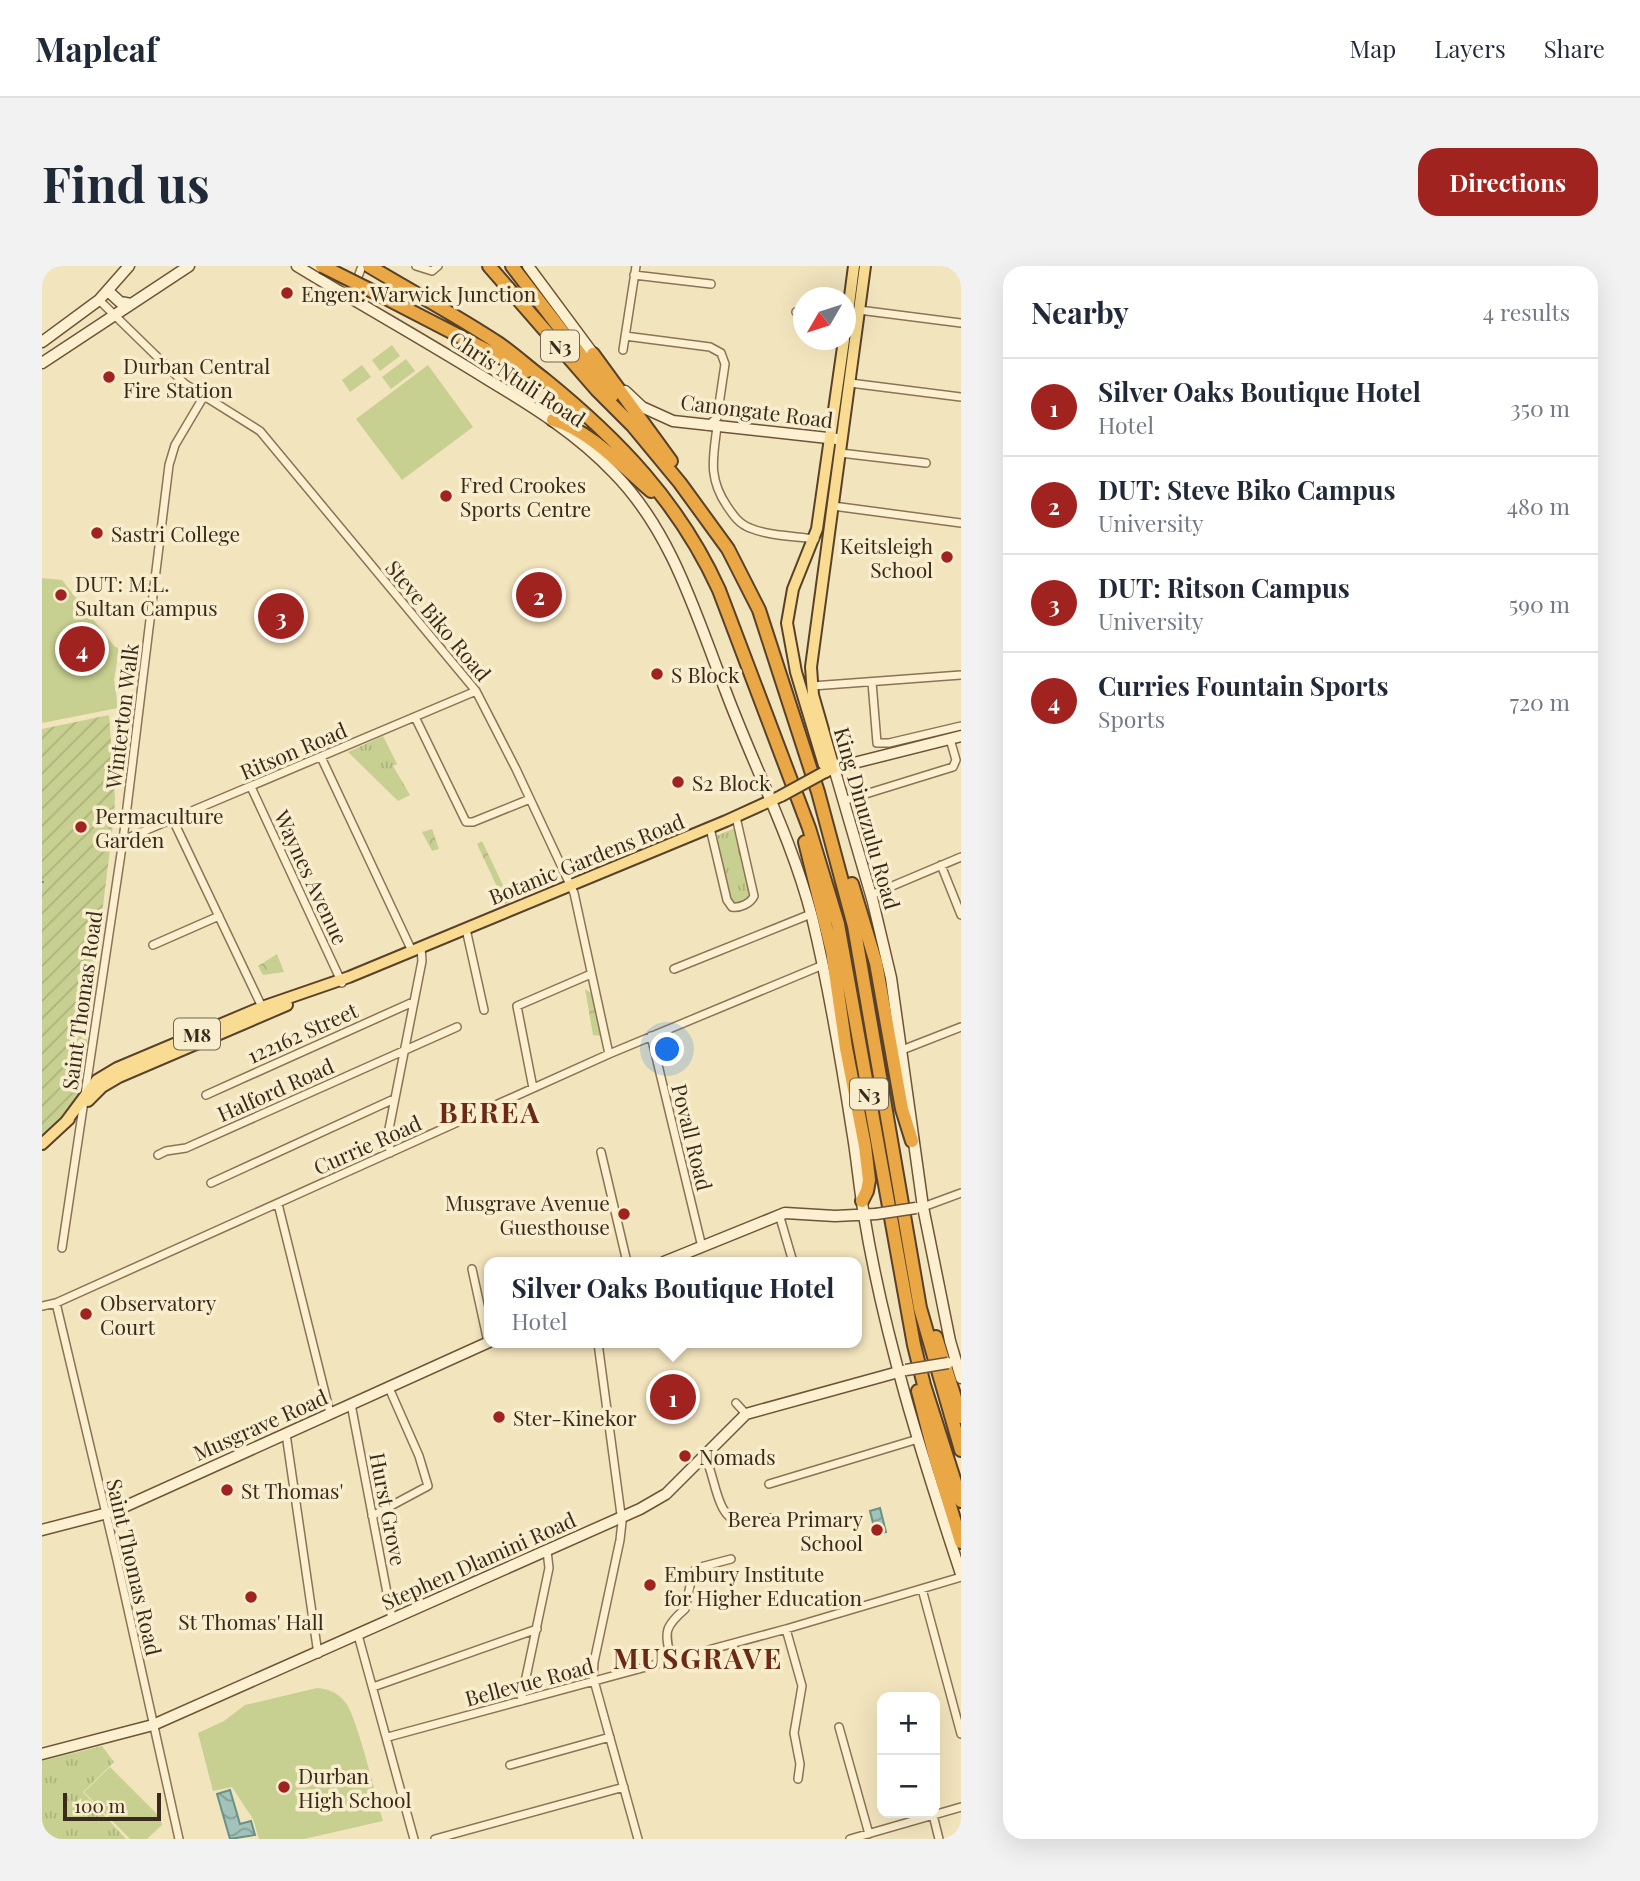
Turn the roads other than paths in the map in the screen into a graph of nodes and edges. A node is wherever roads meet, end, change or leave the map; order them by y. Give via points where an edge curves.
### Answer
1 (129, 266) edge
2 (189, 266) edge
3 (297, 266) edge
4 (322, 266) edge
5 (362, 266) edge
6 (369, 266) edge
7 (416, 266) edge
8 (438, 266) edge
9 (489, 266) edge
10 (512, 266) edge
11 (528, 266) edge
12 (854, 266) edge
13 (865, 266) edge
14 (635, 270) edge
15 (711, 284) dead end
16 (851, 287) edge
17 (108, 291) junction
18 (355, 299) junction
19 (99, 300) junction
20 (131, 304) junction
21 (859, 310) junction
22 (114, 316) junction
23 (961, 323) edge
24 (625, 336) junction
25 (42, 342) edge
26 (623, 350) dead end
27 (843, 350) edge
28 (593, 354) junction
29 (44, 360) edge
30 (540, 376) junction
31 (849, 383) junction
32 (204, 396) junction
33 (961, 397) edge
34 (553, 420) junction
35 (713, 423) junction
36 (632, 425) junction
37 (836, 439) junction
38 (840, 453) junction
39 (926, 463) dead end
40 (681, 483) junction
41 (833, 506) junction
42 (673, 508) junction
43 (961, 523) edge
44 (814, 539) junction
45 (961, 675) edge
46 (872, 681) junction
47 (811, 686) junction
48 (476, 691) junction
49 (415, 717) junction
50 (961, 726) edge
51 (961, 736) edge
52 (950, 739) junction
53 (321, 757) junction
54 (828, 771) junction
55 (251, 787) junction
56 (818, 792) junction
57 (530, 799) junction
58 (776, 799) junction
59 (843, 801) junction
60 (801, 806) junction
61 (736, 817) junction
62 (173, 820) junction
63 (710, 828) junction
64 (123, 840) junction
65 (961, 857) edge
66 (941, 865) junction
67 (571, 885) junction
68 (871, 895) junction
69 (811, 914) junction
70 (961, 915) edge
71 (219, 916) junction
72 (466, 929) junction
73 (153, 945) dead end
74 (417, 949) junction
75 (823, 965) junction
76 (674, 968) dead end
77 (591, 974) junction
78 (344, 979) junction
79 (413, 1002) junction
80 (262, 1007) junction
81 (484, 1010) dead end
82 (457, 1027) dead end
83 (961, 1027) edge
84 (651, 1036) junction
85 (405, 1051) junction
86 (902, 1051) junction
87 (609, 1054) junction
88 (93, 1077) junction
89 (533, 1088) junction
90 (206, 1095) dead end
91 (394, 1099) junction
92 (83, 1106) junction
93 (912, 1141) junction
94 (42, 1144) edge
95 (601, 1152) dead end
96 (390, 1153) junction
97 (158, 1155) dead end
98 (211, 1183) dead end
99 (961, 1192) edge
100 (862, 1201) junction
101 (278, 1204) junction
102 (920, 1208) junction
103 (779, 1214) junction
104 (864, 1215) junction
105 (702, 1247) junction
106 (62, 1248) dead end
107 (626, 1257) edge
108 (677, 1257) edge
109 (792, 1257) edge
110 (914, 1267) junction
111 (472, 1269) dead end
112 (902, 1288) junction
113 (56, 1303) junction
114 (42, 1306) edge
115 (484, 1321) edge
116 (484, 1344) edge
117 (599, 1348) edge
118 (955, 1362) edge
119 (903, 1371) junction
120 (961, 1378) edge
121 (389, 1388) junction
122 (736, 1403) dead end
123 (351, 1404) junction
124 (330, 1413) junction
125 (746, 1414) junction
126 (961, 1417) edge
127 (286, 1434) junction
128 (918, 1439) junction
129 (961, 1450) edge
130 (704, 1455) junction
131 (769, 1484) dead end
132 (961, 1501) edge
133 (106, 1514) junction
134 (372, 1516) junction
135 (622, 1518) junction
136 (770, 1518) dead end
137 (42, 1530) edge
138 (961, 1542) edge
139 (547, 1551) junction
140 (732, 1559) dead end
141 (961, 1575) edge
142 (922, 1590) junction
143 (392, 1619) junction
144 (537, 1629) junction
145 (786, 1629) junction
146 (358, 1635) junction
147 (318, 1654) junction
148 (671, 1660) junction
149 (594, 1682) junction
150 (373, 1687) junction
151 (521, 1701) junction
152 (153, 1725) junction
153 (839, 1727) dead end
154 (961, 1734) edge
155 (388, 1737) junction
156 (610, 1737) junction
157 (42, 1754) edge
158 (510, 1765) dead end
159 (798, 1779) dead end
160 (624, 1787) junction
161 (961, 1807) edge
162 (940, 1813) edge
163 (923, 1818) edge
164 (934, 1818) edge
165 (870, 1834) junction
166 (179, 1839) edge
167 (414, 1839) edge
168 (435, 1839) edge
169 (637, 1839) edge
170 (850, 1839) edge
171 (939, 1839) edge

1 - 17 main road
2 - 20 main road
3 - 18 main road, Chris Ntuli Road
4 - 30 highway, bridge
5 - 18 street
6 - 30 highway, N3 via 495,341
7 - 8 street via 432,271
9 - 36 highway, N3
10 - 36 highway
11 - 28 main road, Canongate Road
12 - 16 main road
13 - 21 main road, King Dinuzulu Road
14 - 15 street
14 - 24 street
17 - 19 main road
17 - 20 main road via 120,302
18 - 34 main road, Chris Ntuli Road
19 - 22 street, Steve Biko Road
19 - 25 main road
20 - 22 main road
21 - 23 street
21 - 31 main road, King Dinuzulu Road
22 - 29 main road
22 - 32 street, Steve Biko Road via 185,384
24 - 26 street
24 - 35 street via 718,350 724,364
27 - 37 main road, King Dinuzulu Road
28 - 35 main road, Canongate Road via 626,393 654,414 673,421
28 - 40 highway via 667,455
30 - 42 highway, N3 via 621,446
31 - 33 street
31 - 37 main road, King Dinuzulu Road
32 - 48 street, Steve Biko Road via 260,431
32 - 64 street, Winterton Walk via 169,464
34 - 42 highway via 583,434
34 - 58 main road, Chris Ntuli Road via 617,475 656,527 679,571 733,712
35 - 37 main road, Canongate Road via 729,429
35 - 44 street via 713,474 735,518 761,532
36 - 40 highway, N3
37 - 38 main road, King Dinuzulu Road
37 - 44 main road, King Dinuzulu Road
38 - 39 street
38 - 41 main road, King Dinuzulu Road
40 - 56 highway, N3 via 728,549 759,610
41 - 43 street
41 - 47 main road, King Dinuzulu Road
42 - 60 highway, N3 via 719,590
44 - 54 main road, King Dinuzulu Road via 793,589 788,623 796,673
45 - 46 street
46 - 47 street
46 - 50 street via 877,743
47 - 54 main road, King Dinuzulu Road
48 - 49 street, Ritson Road
48 - 57 street, Steve Biko Road
49 - 53 street, Ritson Road
49 - 57 street via 468,823
51 - 52 main road, M8
52 - 54 main road, M8
52 - 59 street via 956,760 953,767
53 - 55 street, Ritson Road
53 - 74 street
54 - 58 main road, Botanic Gardens Road / M8, bridge
54 - 59 main road, King Dinuzulu Road
55 - 62 street, Ritson Road
55 - 78 street, Waynes Avenue
56 - 93 highway via 829,812 876,963
56 - 110 highway, N3 via 859,948
57 - 67 street, Steve Biko Road
58 - 61 main road, Botanic Gardens Road / M8
58 - 69 main road
59 - 68 main road, King Dinuzulu Road
60 - 100 highway via 803,835 832,951 865,1146 869,1180
60 - 112 highway, N3 via 844,951
61 - 63 main road, Botanic Gardens Road / M8
61 - 63 street via 753,891 748,903 734,907 727,900
62 - 64 street, Ritson Road
62 - 71 street
63 - 67 main road, Botanic Gardens Road / M8
64 - 88 street, Saint Thomas Road
65 - 66 street
66 - 68 street
66 - 70 street
67 - 72 main road, Botanic Gardens Road / M8
67 - 77 street, Steve Biko Road
68 - 86 main road, King Dinuzulu Road
69 - 75 main road
69 - 76 street
71 - 73 street
71 - 80 street
72 - 74 main road, Botanic Gardens Road / M8
72 - 81 street
74 - 78 main road, Botanic Gardens Road / M8
74 - 79 street via 422,961
75 - 84 street, Currie Road
75 - 100 main road
77 - 87 street, Steve Biko Road
77 - 89 street via 518,1005
78 - 80 main road, Botanic Gardens Road / M8
78 - 92 main road, Botanic Gardens Road / M8 via 119,1077
79 - 85 street
79 - 90 street, 122162 Street
80 - 88 main road, Botanic Gardens Road / M8
82 - 85 street, Halford Road
83 - 86 street
84 - 87 street, Currie Road
84 - 105 street, Povall Road
85 - 91 street
85 - 97 street, Halford Road via 187,1148
86 - 93 main road, King Dinuzulu Road
87 - 89 street, Currie Road
88 - 92 main road, Botanic Gardens Road / M8
89 - 96 street, Currie Road
91 - 96 street via 387,1139
91 - 98 street
92 - 94 main road, Botanic Gardens Road / M8
92 - 106 street, Saint Thomas Road
93 - 102 main road, King Dinuzulu Road
95 - 107 street
96 - 101 street, Currie Road
99 - 102 street
100 - 104 main road
101 - 113 street, Currie Road
101 - 124 street
102 - 104 main road, bridge
102 - 118 main road, King Dinuzulu Road
103 - 104 main road
103 - 105 main road
103 - 109 street
104 - 119 main road
105 - 108 main road
110 - 126 highway
110 - 129 highway, N3 via 927,1335
111 - 115 street
112 - 132 highway, N3 via 924,1385
112 - 138 highway via 916,1385
113 - 114 street, Currie Road
113 - 133 street, Saint Thomas Road
116 - 121 main road, Musgrave Road
117 - 135 street
118 - 119 main road, Stephen Dlamini Road, bridge
118 - 120 main road, King Dinuzulu Road
119 - 125 main road, Stephen Dlamini Road
119 - 128 main road
121 - 123 main road, Musgrave Road
121 - 134 street via 428,1486
122 - 125 street
123 - 124 main road, Musgrave Road
123 - 134 street, Hurst Grove
124 - 127 main road, Musgrave Road
125 - 130 main road, Stephen Dlamini Road
127 - 133 main road, Musgrave Road
127 - 147 street
128 - 131 street
128 - 141 main road
130 - 135 main road, Stephen Dlamini Road via 662,1497
130 - 136 street via 727,1515 739,1522
133 - 137 main road, Musgrave Road
133 - 152 street, Saint Thomas Road
134 - 143 street, Hurst Grove
135 - 139 main road, Stephen Dlamini Road
135 - 149 street
139 - 143 main road, Stephen Dlamini Road
139 - 144 street via 549,1565
140 - 148 street via 693,1572 685,1609 672,1619 667,1636
141 - 142 street, Bellevue Road
142 - 145 street, Bellevue Road
142 - 154 street
143 - 146 main road, Stephen Dlamini Road
144 - 150 street
144 - 151 street
145 - 148 street, Bellevue Road
145 - 159 street via 802,1686 794,1733
146 - 147 main road, Stephen Dlamini Road
146 - 150 street
147 - 152 main road, Stephen Dlamini Road
148 - 149 street, Bellevue Road
149 - 151 street, Bellevue Road
149 - 156 street
150 - 155 street
151 - 155 street, Bellevue Road
152 - 157 main road, Stephen Dlamini Road
152 - 166 street, Saint Thomas Road
153 - 165 street
155 - 167 street
156 - 158 street
156 - 160 street
160 - 168 street
160 - 169 street
161 - 162 street
163 - 165 street
164 - 171 street
165 - 170 street

